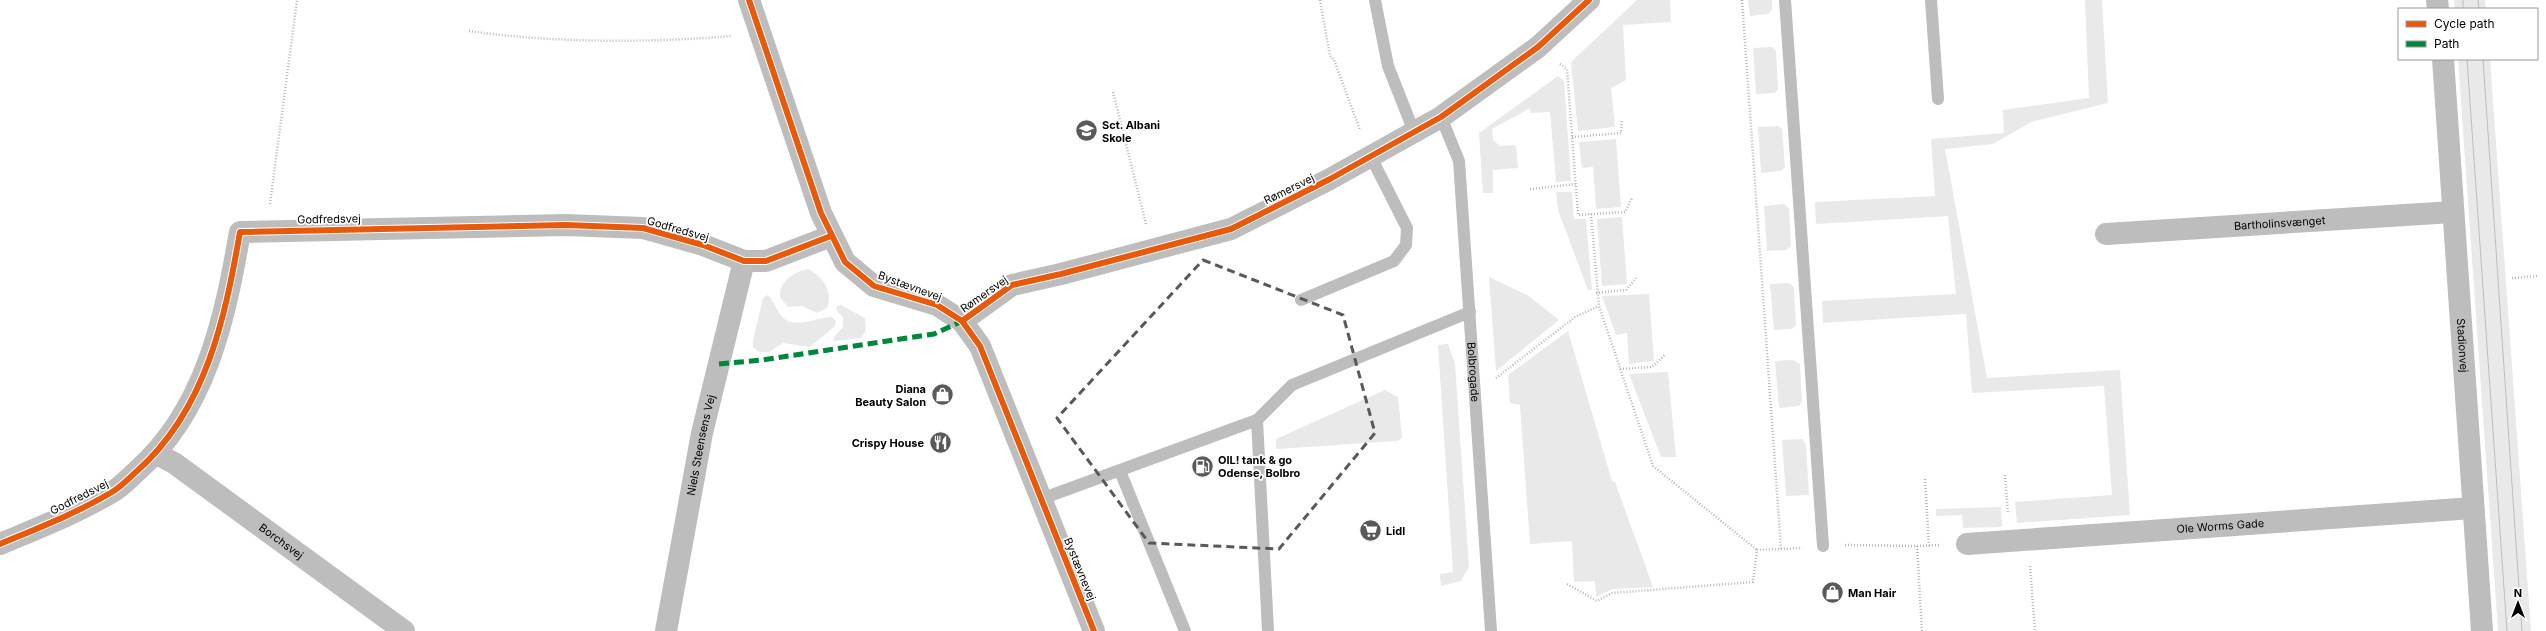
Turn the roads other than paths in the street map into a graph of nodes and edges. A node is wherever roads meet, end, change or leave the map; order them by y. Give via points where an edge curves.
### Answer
1 (749, 0) edge
2 (1375, 0) edge
3 (1589, 0) edge
4 (1785, 0) edge
5 (1931, 0) edge
6 (2443, 60) edge
7 (1938, 99) dead end
8 (1441, 117) junction
9 (1414, 132) junction
10 (1370, 157) junction
11 (2453, 212) junction
12 (2106, 234) dead end
13 (831, 236) junction
14 (744, 261) junction
15 (1301, 300) dead end
16 (1470, 312) junction
17 (962, 321) junction
18 (1257, 420) junction
19 (157, 454) junction
20 (1120, 471) junction
21 (1041, 499) junction
22 (2473, 508) junction
23 (0, 544) edge
24 (1967, 544) dead end
25 (1823, 546) road end
26 (404, 631) edge
27 (666, 631) edge
28 (1094, 631) edge
29 (1185, 631) edge
30 (1268, 631) edge
31 (1491, 631) edge
32 (2482, 631) edge

1 - 13 street, Bystævnevej
2 - 9 lane via 1388,66
3 - 8 street, Rømersvej via 1538,47
4 - 25 lane
5 - 7 lane
6 - 11 street, Stadionvej
8 - 9 street, Rømersvej
8 - 16 lane, Bolbrogade via 1459,161
9 - 10 street, Rømersvej
10 - 15 lane via 1405,223 1406,245 1394,261
10 - 17 street, Rømersvej via 1231,229 1012,285
11 - 12 street, Bartholinsvænget
11 - 22 street, Stadionvej
13 - 14 street, Godfredsvej via 766,261
13 - 17 street, Bystævnevej via 845,262 874,286 937,305
14 - 19 street, Godfredsvej via 703,245 643,228 566,225 240,232 229,294 213,351 191,404
14 - 27 street, Niels Steensens Vej via 702,433
16 - 18 lane via 1292,385
16 - 31 lane, Bolbrogade
17 - 21 street, Bystævnevej via 980,346
18 - 20 lane
18 - 30 lane
19 - 23 street, Godfredsvej via 114,492
19 - 26 street, Borchsvej via 174,463
20 - 21 lane
20 - 29 lane
21 - 28 street, Bystævnevej
22 - 24 street, Ole Worms Gade
22 - 32 street, Stadionvej

